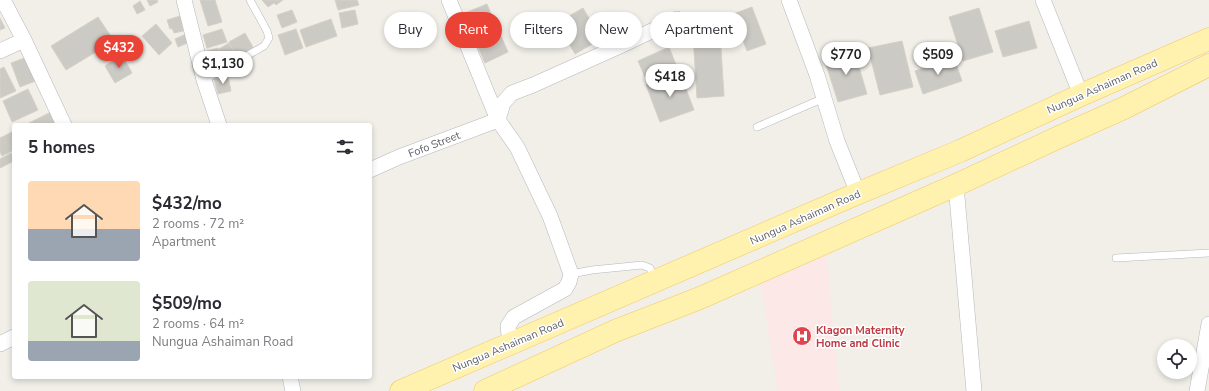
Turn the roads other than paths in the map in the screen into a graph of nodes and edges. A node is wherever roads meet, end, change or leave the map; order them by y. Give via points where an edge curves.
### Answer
1 (3, 0) edge
2 (184, 0) edge
3 (250, 0) edge
4 (449, 0) edge
5 (789, 0) edge
6 (1043, 0) edge
7 (650, 32) edge
8 (1209, 39) edge
9 (24, 40) junction
10 (0, 51) edge
11 (1209, 65) edge
12 (204, 80) junction
13 (1082, 95) junction
14 (824, 98) junction
15 (498, 120) junction
16 (63, 123) edge
17 (217, 123) edge
18 (757, 127) dead end
19 (372, 169) edge
20 (956, 185) junction
21 (854, 195) junction
22 (1209, 253) edge
23 (1116, 258) dead end
24 (571, 274) junction
25 (654, 282) junction
26 (1209, 324) edge
27 (12, 338) edge
28 (0, 344) edge
29 (510, 344) junction
30 (290, 379) edge
31 (293, 391) edge
32 (401, 391) edge
33 (485, 391) edge
34 (974, 391) edge
35 (1197, 391) edge

1 - 9 street
2 - 12 street
3 - 12 lane via 269,38 264,46
4 - 15 street
5 - 14 street
6 - 13 street
7 - 15 street via 512,92 503,103
8 - 13 main road, Nungua Ashaiman Road
9 - 10 street
9 - 16 street
11 - 20 main road via 1124,108
12 - 17 street
13 - 21 main road, Nungua Ashaiman Road via 960,151
14 - 18 lane
14 - 21 street via 837,141 855,186
15 - 19 street, Fofo Street
15 - 24 street via 527,167 550,216
20 - 33 main road via 700,298 616,330
20 - 34 street
21 - 25 main road, Nungua Ashaiman Road
22 - 23 lane
24 - 25 lane via 642,265 650,268
24 - 29 street via 565,290 514,317 508,326
25 - 29 main road, Nungua Ashaiman Road
26 - 35 street
27 - 28 street
29 - 32 main road, Nungua Ashaiman Road
30 - 31 street

